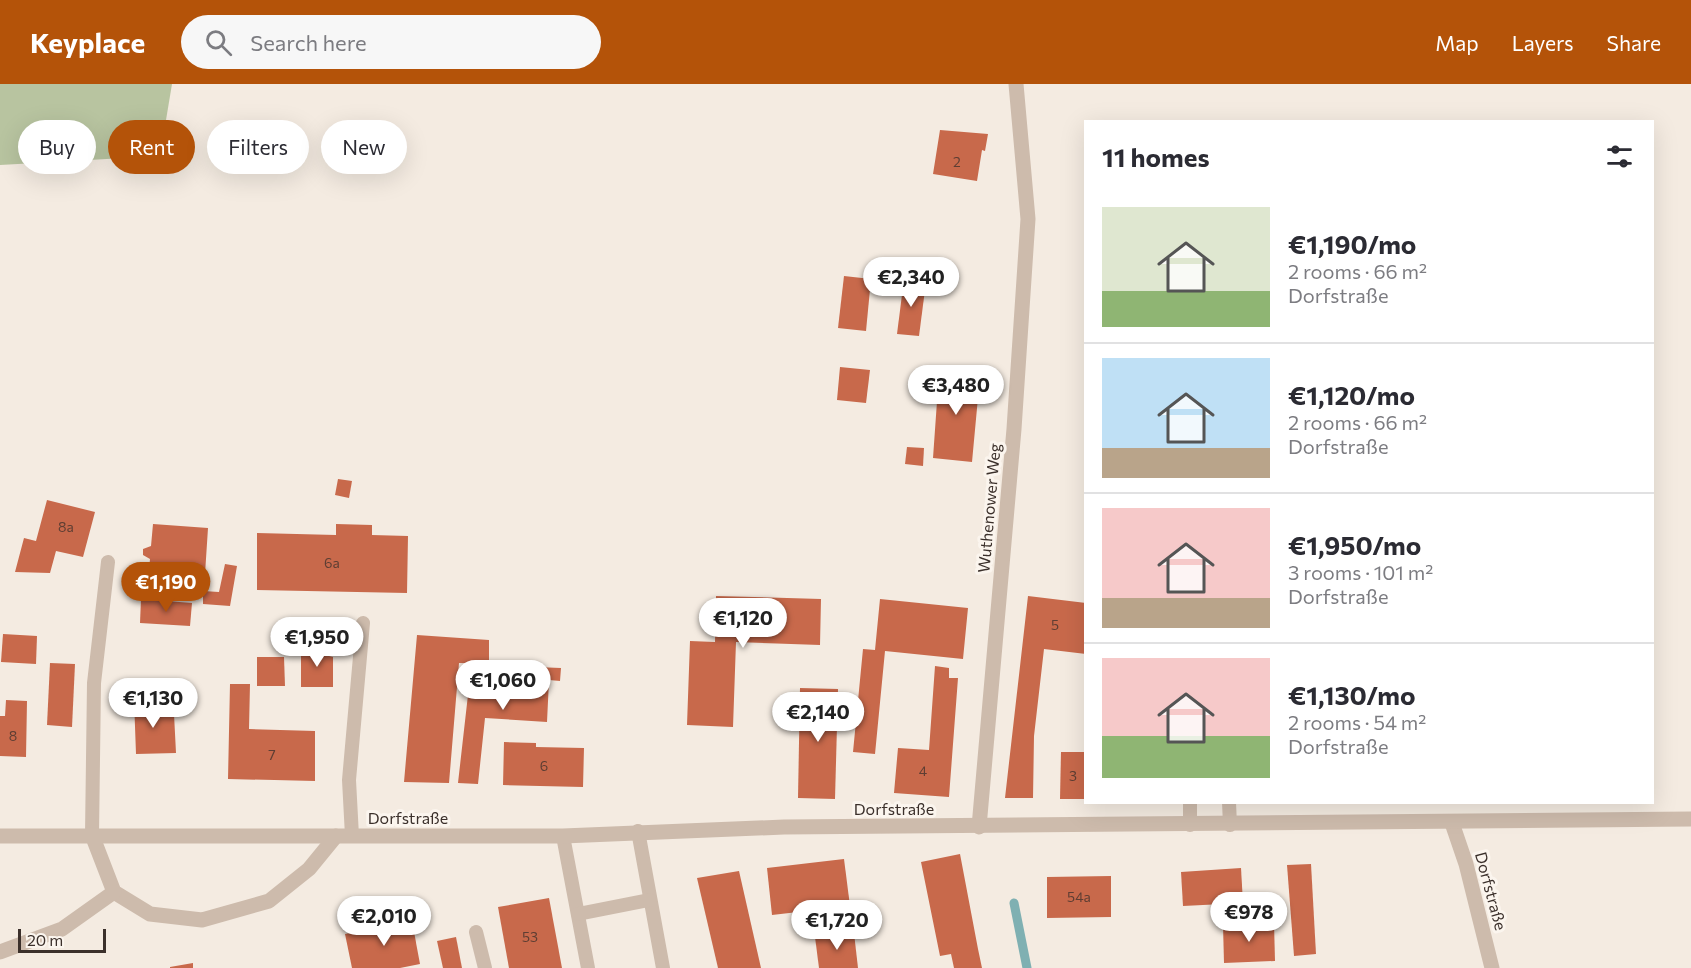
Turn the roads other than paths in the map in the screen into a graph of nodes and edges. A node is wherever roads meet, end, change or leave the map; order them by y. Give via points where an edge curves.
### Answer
1 (1016, 84) edge
2 (108, 562) dead end
3 (363, 623) dead end
4 (1190, 804) edge
5 (1229, 804) edge
6 (1691, 819) edge
7 (1452, 823) junction
8 (1190, 825) junction
9 (1230, 825) junction
10 (979, 827) junction
11 (638, 831) junction
12 (0, 836) edge
13 (92, 836) junction
14 (336, 836) junction
15 (352, 836) junction
16 (563, 836) junction
17 (114, 892) junction
18 (650, 900) junction
19 (578, 914) junction
20 (476, 932) dead end
21 (0, 952) edge
22 (485, 968) edge
23 (588, 968) edge
24 (663, 968) edge
25 (1492, 968) edge

1 - 10 street, Wuthenower Weg via 1028,219
2 - 13 lane via 94,683
3 - 15 lane via 349,780
4 - 8 lane
5 - 9 lane
6 - 7 street, Dorfstraße
7 - 9 street, Dorfstraße
7 - 25 street, Dorfstraße
8 - 9 street, Dorfstraße
8 - 10 street, Dorfstraße
10 - 11 street, Dorfstraße
11 - 16 street, Dorfstraße
11 - 18 lane
12 - 13 street, Dorfstraße
13 - 14 street, Dorfstraße
13 - 17 street
14 - 15 street, Dorfstraße
14 - 17 street via 309,869 269,901 202,920 150,914
15 - 16 street, Dorfstraße
16 - 19 lane
17 - 21 street via 62,930
18 - 19 lane
18 - 24 lane
19 - 23 lane
20 - 22 lane

